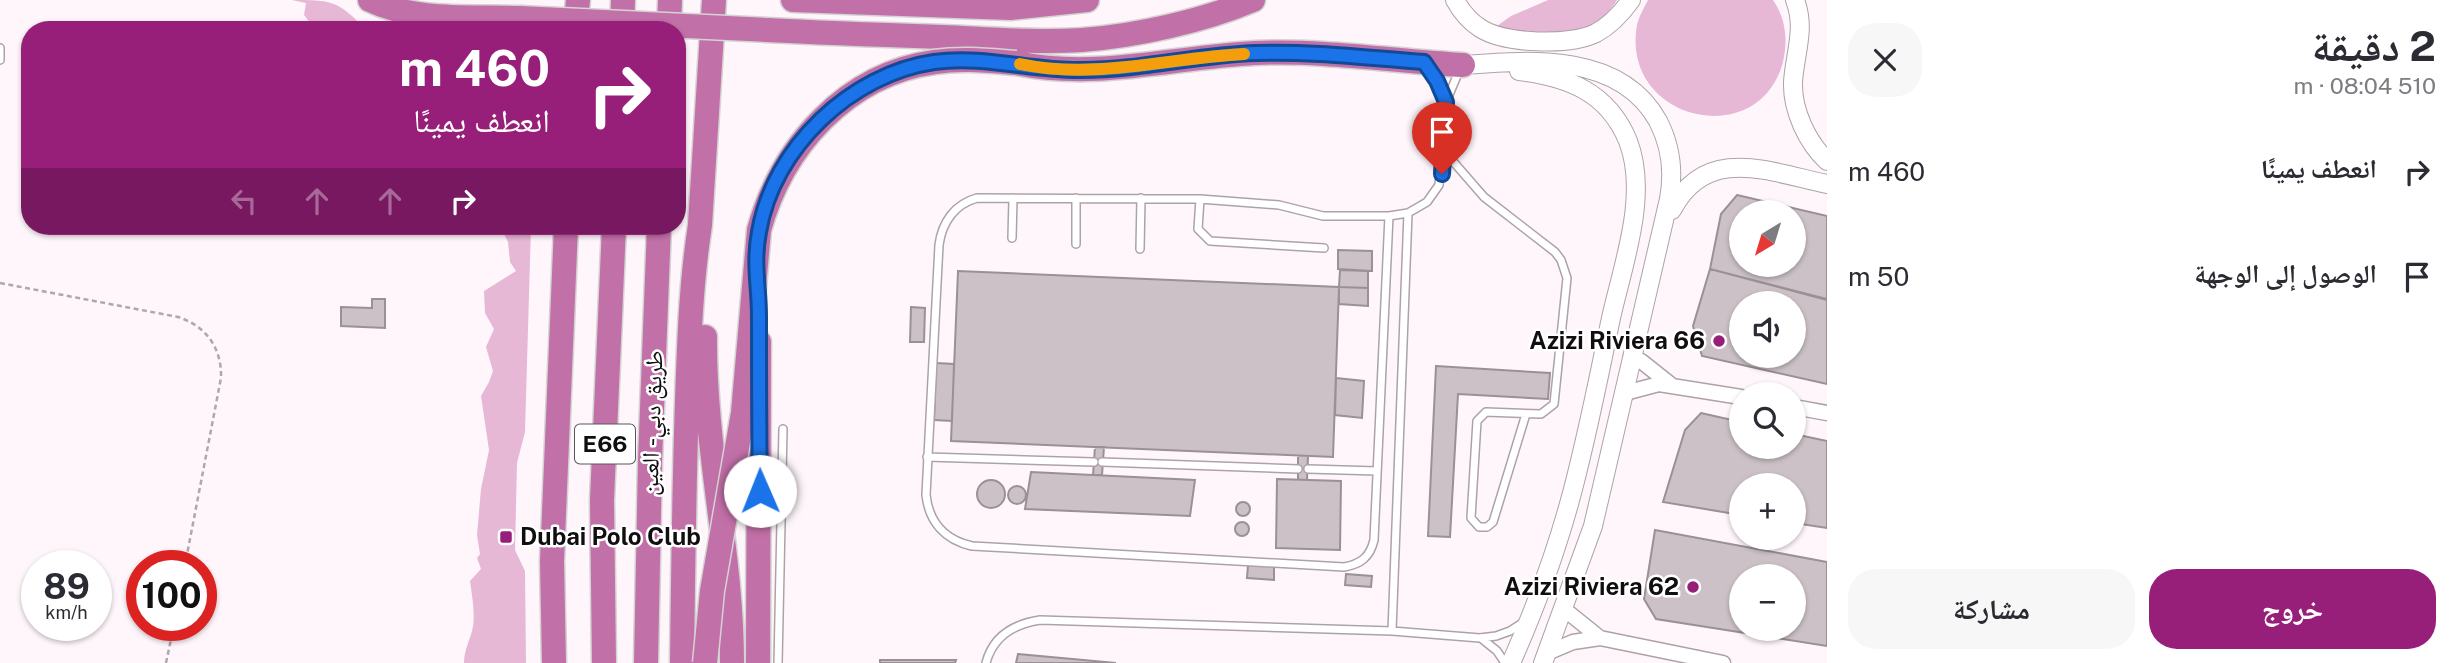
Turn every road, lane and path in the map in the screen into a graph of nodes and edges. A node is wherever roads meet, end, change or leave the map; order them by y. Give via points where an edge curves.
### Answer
1 (370, 0) edge
2 (578, 0) edge
3 (623, 0) edge
4 (670, 0) edge
5 (714, 0) edge
6 (793, 0) edge
7 (1253, 0) edge
8 (1455, 0) edge
9 (1631, 0) edge
10 (1795, 0) edge
11 (1067, 1) edge
12 (1227, 11) junction
13 (576, 21) edge
14 (582, 21) edge
15 (622, 21) edge
16 (669, 21) edge
17 (686, 26) edge
18 (0, 48) edge
19 (0, 60) edge
20 (1424, 62) junction
21 (1016, 63) junction
22 (1463, 65) junction
23 (1446, 102) junction
24 (1444, 151) junction
25 (1827, 161) edge
26 (1827, 184) edge
27 (1013, 198) junction
28 (1076, 198) junction
29 (1141, 198) junction
30 (1200, 199) junction
31 (1408, 213) junction
32 (1389, 216) junction
33 (700, 225) junction
34 (1663, 227) junction
35 (566, 235) edge
36 (614, 235) edge
37 (659, 235) edge
38 (1012, 238) dead end
39 (1076, 244) dead end
40 (1324, 248) dead end
41 (1140, 249) dead end
42 (755, 275) junction
43 (0, 283) edge
44 (1631, 356) junction
45 (1672, 385) junction
46 (1625, 393) junction
47 (1729, 395) edge
48 (1806, 409) edge
49 (1827, 413) edge
50 (1526, 414) junction
51 (783, 429) dead end
52 (927, 457) junction
53 (1298, 469) dead end
54 (1308, 469) dead end
55 (1377, 471) junction
56 (188, 550) edge
57 (1564, 609) junction
58 (1534, 611) junction
59 (1392, 631) junction
60 (1480, 638) junction
61 (1600, 638) junction
62 (170, 641) edge
63 (1545, 658) edge
64 (764, 661) edge
65 (166, 663) edge
66 (554, 663) edge
67 (604, 663) edge
68 (646, 663) edge
69 (682, 663) edge
70 (705, 663) edge
71 (732, 663) edge
72 (986, 663) edge
73 (1505, 663) edge
74 (1511, 663) edge
75 (1723, 663) edge

1 - 14 highway, bridge via 407,12
2 - 13 highway
3 - 15 highway
4 - 16 highway
5 - 33 highway
6 - 11 highway via 1010,8
7 - 12 highway
8 - 9 street via 1468,18 1488,32 1560,40 1598,32
10 - 25 street via 1801,30 1793,81 1797,108 1806,133
12 - 17 highway, bridge via 1083,40
12 - 21 highway via 1177,36 1142,45
18 - 19 lane
20 - 21 highway via 1258,53 1112,69 1059,70
20 - 22 highway
20 - 23 lane
21 - 42 highway, bridge via 954,60 915,66 877,79 838,104 805,137 776,183 759,230
22 - 23 lane
22 - 34 street via 1566,64 1600,72 1636,94 1658,122 1671,156 1672,185
22 - 58 street via 1550,75 1585,90 1622,128 1635,169 1633,217 1580,463
23 - 24 lane
24 - 31 lane via 1434,194
24 - 50 lane via 1484,197 1556,252 1565,269 1556,399 1546,412
26 - 34 street via 1740,167 1718,169 1688,186
27 - 28 lane
27 - 38 lane
27 - 52 lane via 969,200 954,211 940,235
28 - 29 lane
28 - 39 lane
29 - 30 lane
29 - 41 lane
30 - 32 lane via 1279,205 1323,216
30 - 40 lane via 1198,229 1210,241
31 - 32 lane
31 - 59 lane
32 - 55 lane
33 - 69 highway via 689,351
33 - 71 highway via 707,406 729,592
34 - 44 street
35 - 66 highway via 553,548
36 - 67 highway, طريق دبي - العين / E66 via 602,500
37 - 68 highway, طريق دبي - العين / E66
42 - 64 highway, bridge
42 - 70 highway, bridge via 743,413 712,591
43 - 56 path via 178,317 210,338 219,357 221,378
44 - 45 street
44 - 46 street
45 - 46 street
45 - 47 street
46 - 57 street via 1593,526
48 - 49 street
50 - 50 lane via 1490,411 1477,421 1471,518 1479,527 1491,525 1495,519
51 - 64 lane
52 - 53 lane
52 - 55 lane via 929,513 939,529 963,544 1344,567 1365,559 1371,550
54 - 55 lane
57 - 61 street
57 - 63 street
58 - 60 lane via 1510,631
58 - 74 street
59 - 60 lane
59 - 72 lane via 1040,620 1007,631 994,644
60 - 73 lane
61 - 63 street via 1573,642
61 - 75 street
62 - 65 path

